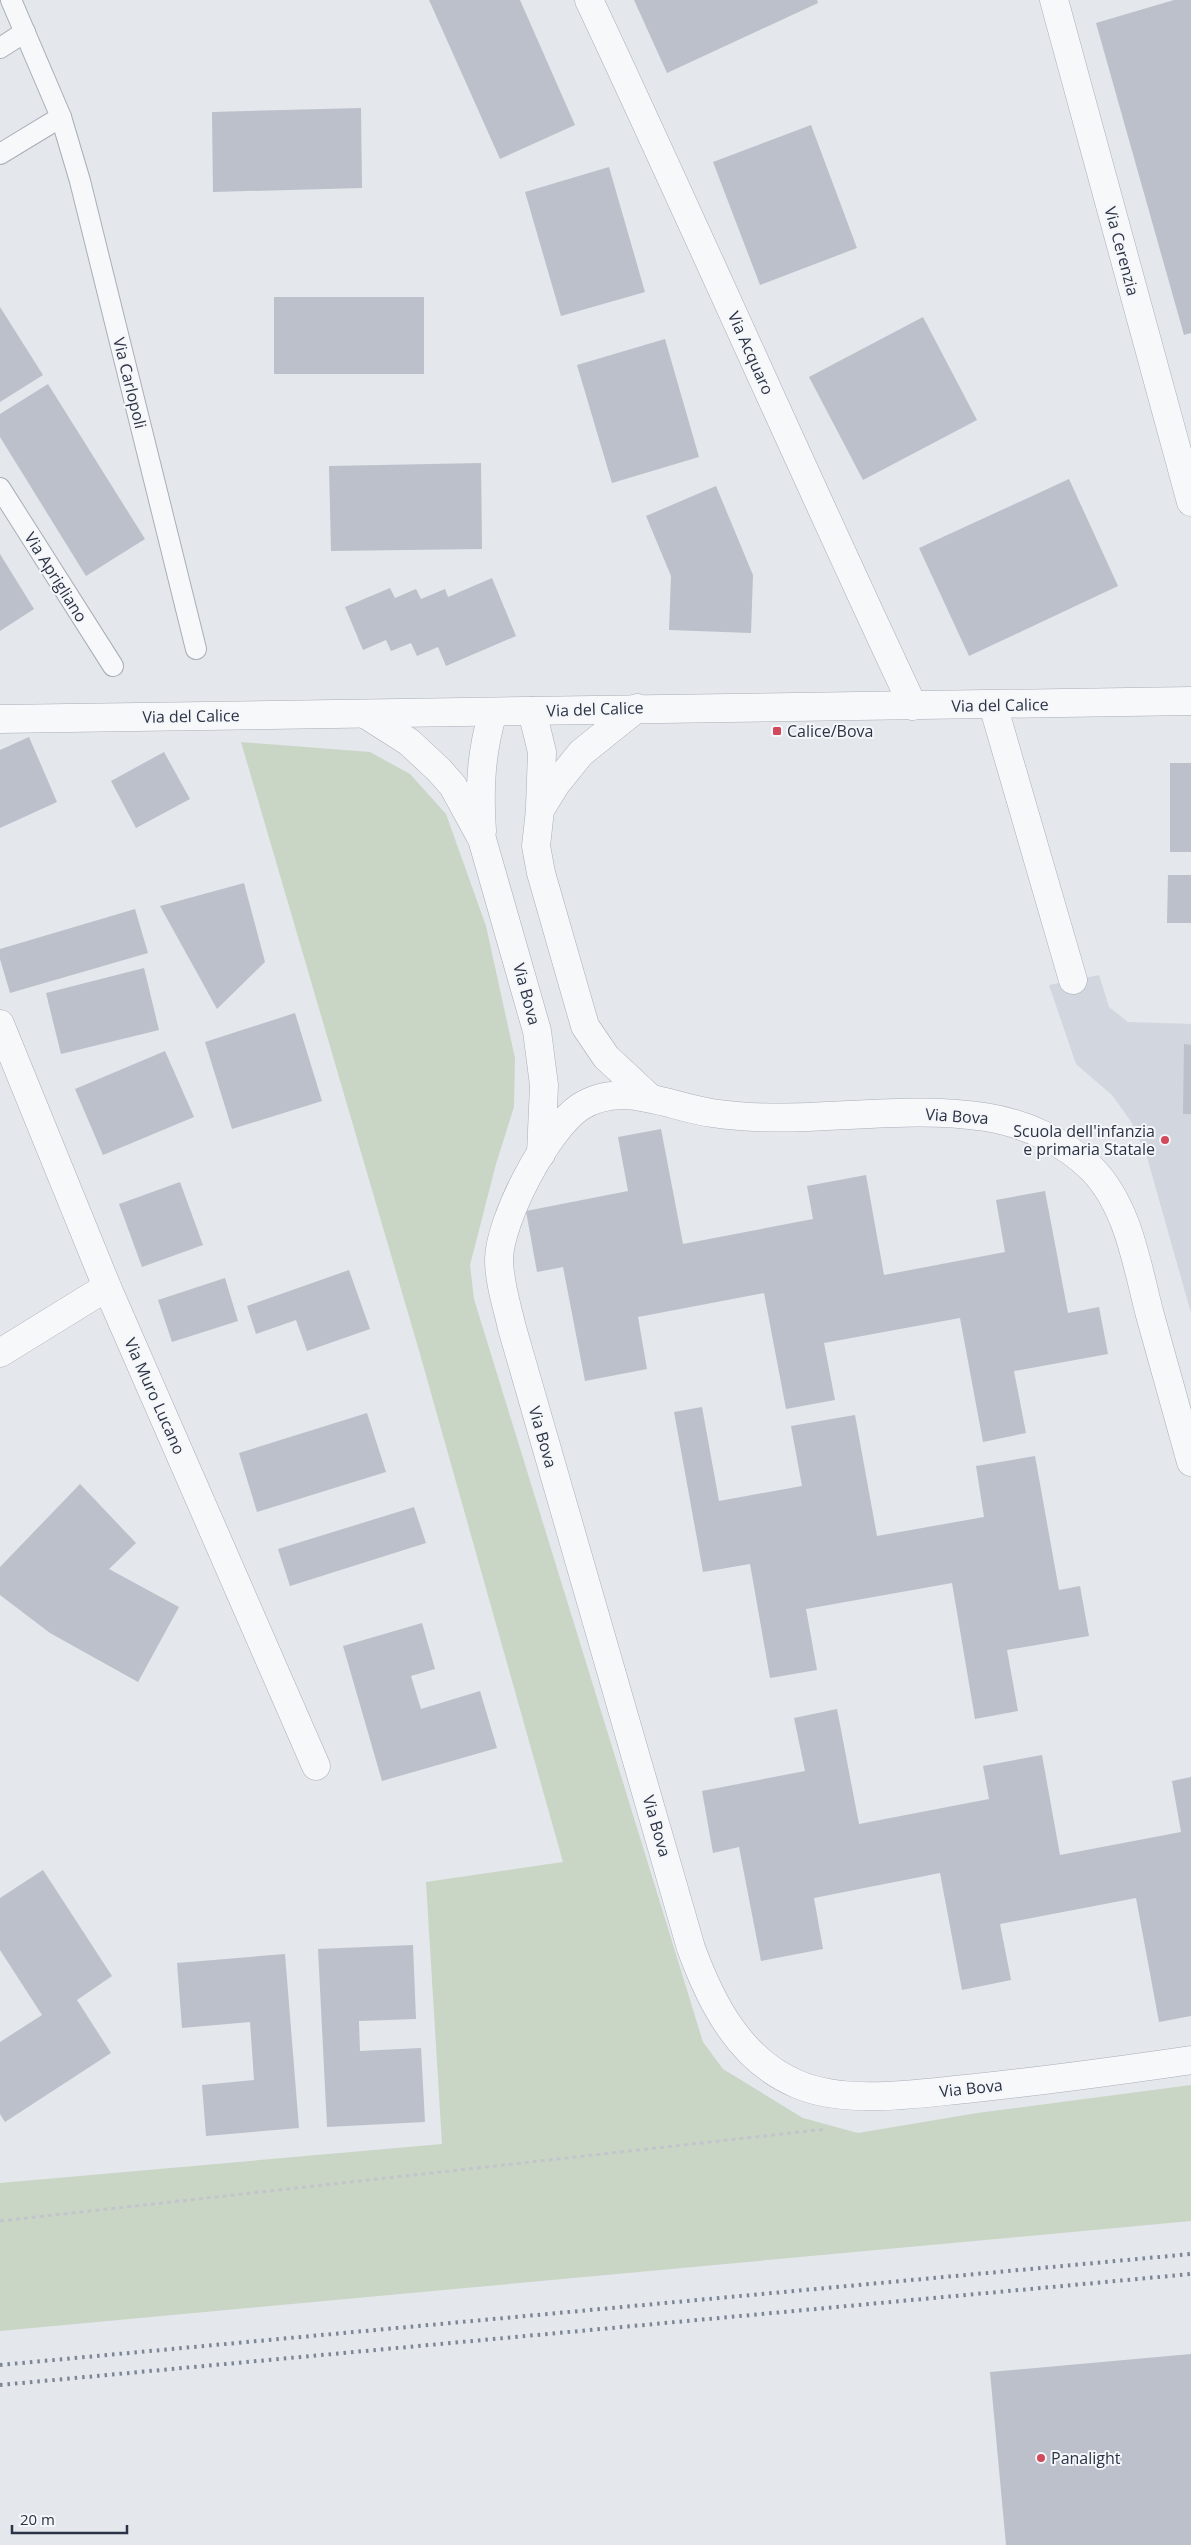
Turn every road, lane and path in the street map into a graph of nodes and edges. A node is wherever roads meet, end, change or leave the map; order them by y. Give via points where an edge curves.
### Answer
1 (11, 0) edge
2 (589, 0) edge
3 (1054, 0) edge
4 (25, 32) junction
5 (0, 48) edge
6 (61, 117) junction
7 (0, 154) edge
8 (0, 488) edge
9 (1191, 502) edge
10 (196, 649) dead end
11 (113, 666) dead end
12 (1191, 701) edge
13 (993, 705) junction
14 (913, 706) junction
15 (637, 708) junction
16 (532, 711) junction
17 (493, 712) junction
18 (365, 714) junction
19 (0, 719) edge
20 (540, 810) junction
21 (482, 839) junction
22 (1073, 980) dead end
23 (0, 1024) edge
24 (649, 1098) junction
25 (541, 1154) junction
26 (107, 1287) junction
27 (0, 1353) edge
28 (1191, 1462) edge
29 (316, 1766) dead end
30 (1191, 2060) edge
31 (830, 2128) dead end
32 (0, 2221) edge

1 - 4 lane, Via Carlopoli
2 - 14 street, Via Acquaro
3 - 9 street, Via Cerenzia
4 - 5 lane
4 - 6 lane, Via Carlopoli
6 - 7 lane
6 - 10 lane, Via Carlopoli via 80,181
8 - 11 lane, Via Aprigliano
12 - 13 street, Via del Calice
13 - 14 street, Via del Calice
13 - 22 street
14 - 15 street, Via del Calice
15 - 16 street, Via del Calice
15 - 20 street via 580,753
16 - 17 street, Via del Calice
16 - 20 street via 542,752
17 - 18 street, Via del Calice
17 - 21 street, Via Bova via 482,761
18 - 19 street, Via del Calice
18 - 21 street, Via Bova via 409,742 439,770 453,786
20 - 24 street via 536,846 539,864 585,1026 606,1057
21 - 25 street, Via Bova via 537,1031 544,1085
23 - 26 street, Via Muro Lucano
24 - 25 street, Via Bova via 618,1095 581,1106 564,1121
24 - 28 street, Via Bova via 711,1113 751,1117 870,1113 985,1117 1019,1125 1060,1144 1095,1172 1121,1214
25 - 30 street, Via Bova via 510,1213 500,1246 500,1275 512,1328 691,1948 709,1992 733,2034 766,2066 797,2084 830,2093 865,2095 1044,2081
26 - 27 street
26 - 29 street, Via Muro Lucano
31 - 32 path

